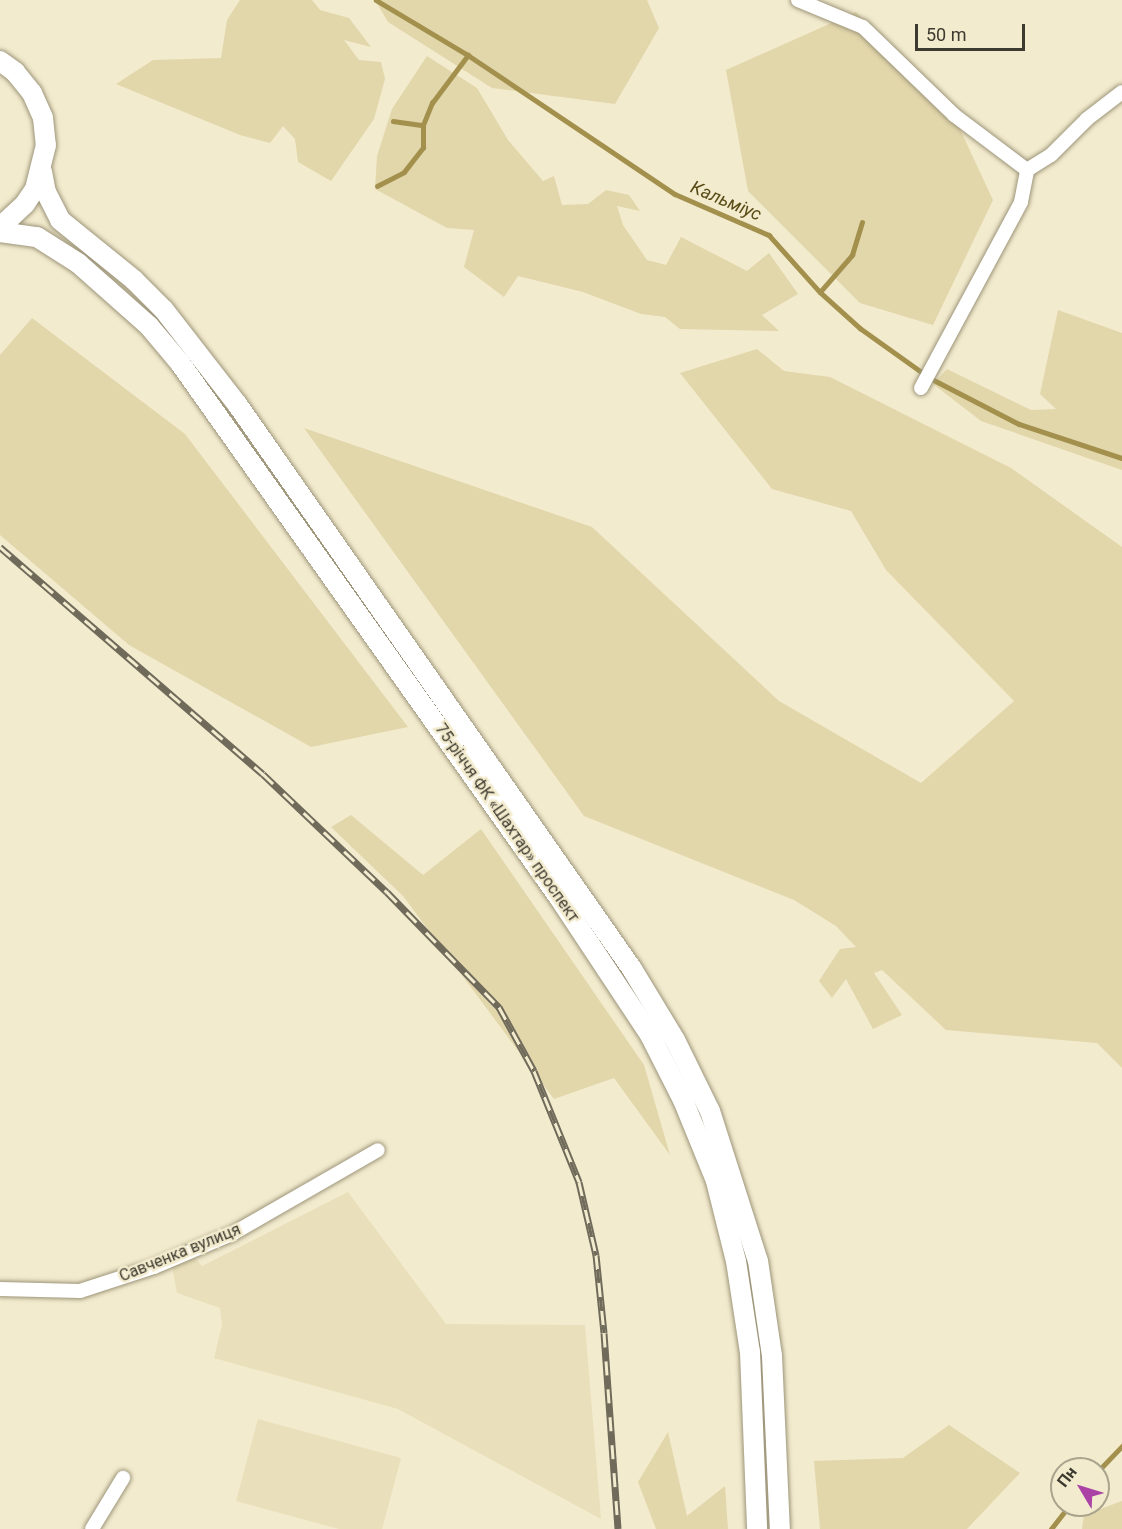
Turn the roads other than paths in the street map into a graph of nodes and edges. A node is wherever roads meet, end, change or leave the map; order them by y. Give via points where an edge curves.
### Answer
1 (798, 0) edge
2 (0, 61) edge
3 (1122, 92) edge
4 (1027, 170) junction
5 (42, 172) junction
6 (0, 227) edge
7 (0, 232) edge
8 (921, 388) dead end
9 (378, 1150) dead end
10 (0, 1288) edge
11 (123, 1478) dead end
12 (92, 1529) edge
13 (757, 1529) edge
14 (780, 1529) edge

1 - 4 street via 863,27 954,115
2 - 5 main road via 32,93 43,118 46,145
3 - 4 street via 1087,119 1051,155
4 - 8 street via 1021,202
5 - 6 main road via 25,204
5 - 14 main road, 75-річчя ФК «Шахтар» проспект via 46,192 60,220 134,280 195,348 632,969 675,1040 710,1111 758,1262 772,1356
7 - 13 main road, 75-річчя ФК «Шахтар» проспект via 26,234 78,263 149,326 180,363 552,886 650,1035 683,1100 716,1181 736,1261 750,1352
9 - 10 street, Савченка вулиця via 232,1234 154,1267 80,1291
11 - 12 street

